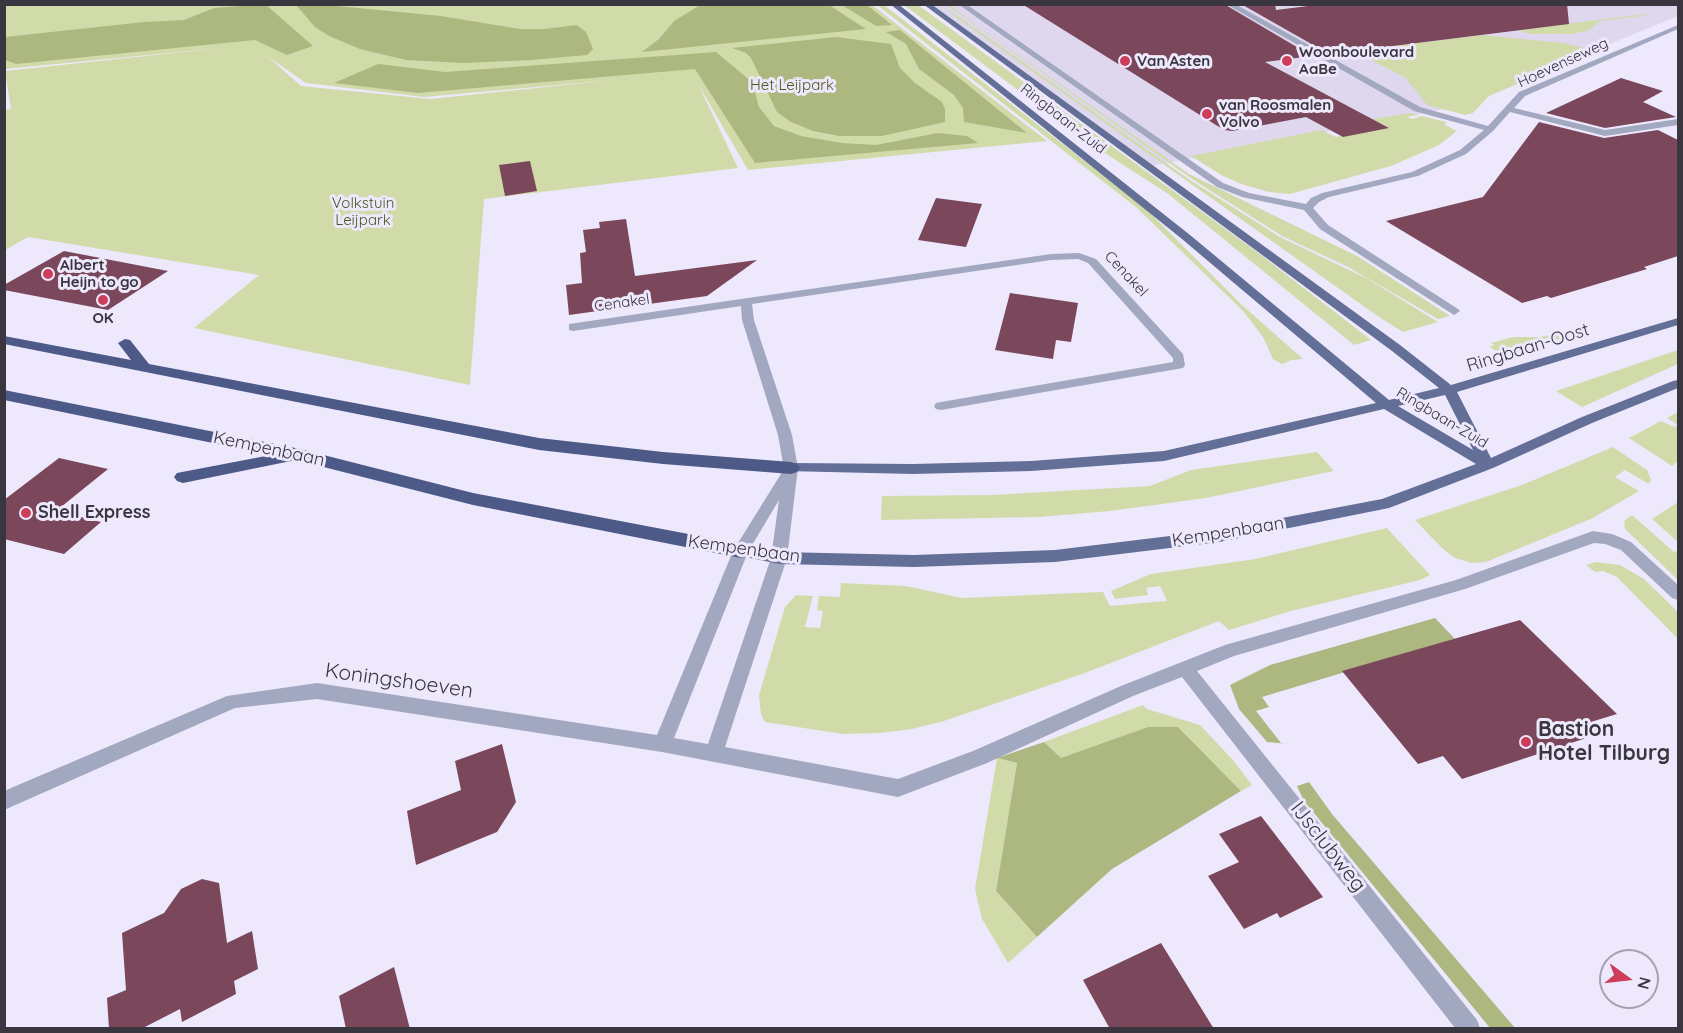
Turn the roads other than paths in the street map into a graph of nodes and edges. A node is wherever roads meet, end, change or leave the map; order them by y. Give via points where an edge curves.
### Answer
1 (893, 4) edge
2 (926, 4) edge
3 (961, 4) edge
4 (1229, 4) edge
5 (1678, 27) edge
6 (1508, 109) junction
7 (1678, 122) edge
8 (1490, 129) junction
9 (1308, 208) junction
10 (746, 303) junction
11 (1454, 311) dead end
12 (1678, 321) edge
13 (573, 327) dead end
14 (4, 340) edge
15 (125, 343) dead end
16 (145, 368) junction
17 (1678, 384) edge
18 (1449, 390) junction
19 (4, 395) edge
20 (1388, 405) junction
21 (941, 406) dead end
22 (300, 454) junction
23 (1488, 465) junction
24 (791, 468) junction
25 (183, 477) dead end
26 (741, 551) junction
27 (779, 558) junction
28 (1678, 594) edge
29 (1185, 667) junction
30 (662, 744) junction
31 (714, 753) junction
32 (4, 801) edge
33 (1469, 1029) edge

1 - 20 main road, Ringbaan-Zuid via 1186,237
2 - 18 main road, Ringbaan-Zuid
3 - 9 street, Ringbaan-Zuid via 1220,185 1255,198
4 - 8 street via 1417,109
5 - 6 street, Hoevenseweg via 1522,94
6 - 7 street via 1605,133
6 - 8 street, Hoevenseweg
8 - 9 street, Hoevenseweg via 1463,152 1415,174 1326,195
9 - 11 street via 1324,227
10 - 13 street, Cenakel
10 - 21 street, Cenakel via 1079,256 1092,261 1179,357 1179,365
10 - 24 street
12 - 18 main road, Ringbaan-Oost
14 - 16 highway
15 - 16 highway
16 - 24 highway via 539,444
17 - 23 main road
18 - 20 main road, Ringbaan-Oost
18 - 23 main road, Ringbaan-Zuid
19 - 22 highway, Kempenbaan
20 - 23 main road, Ringbaan-Zuid
20 - 24 main road via 1164,456 1031,466
22 - 25 highway
22 - 26 highway, Kempenbaan via 473,499
23 - 27 main road, Kempenbaan via 1384,504 1219,536 1056,556 914,561
24 - 26 street
24 - 27 street
26 - 27 main road, Kempenbaan
26 - 30 street
27 - 31 street
28 - 29 street via 1626,546 1593,537 1459,585 1231,650
29 - 31 street via 980,757 898,788
29 - 33 street, IJsclubweg
30 - 31 street, Koningshoeven
30 - 32 street, Koningshoeven via 317,691 232,701

